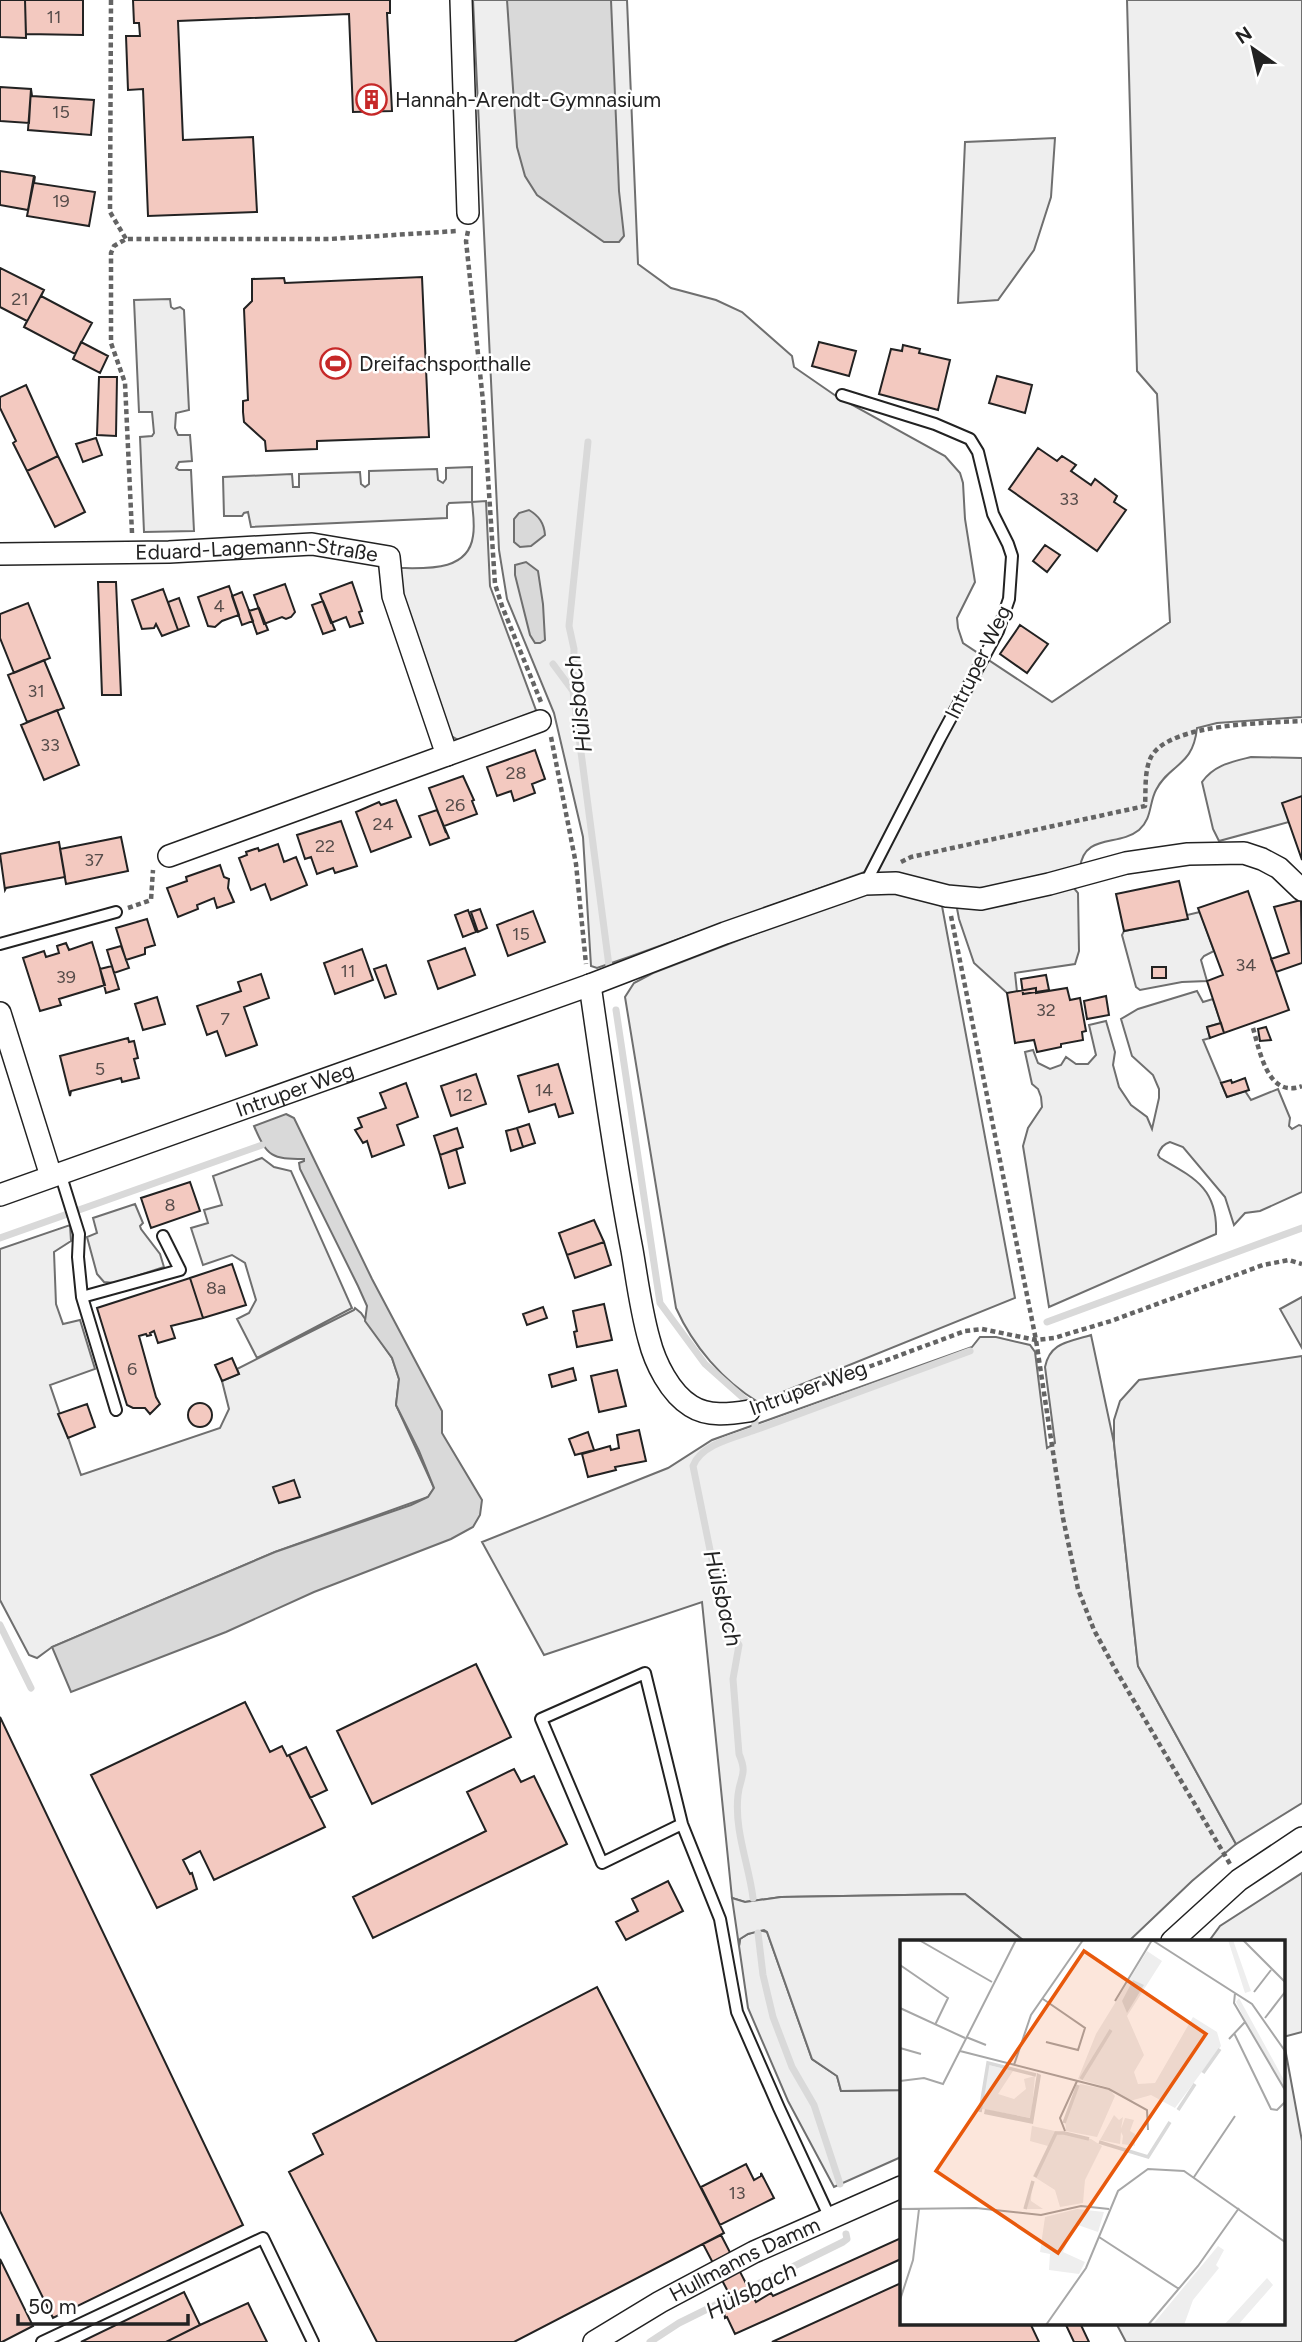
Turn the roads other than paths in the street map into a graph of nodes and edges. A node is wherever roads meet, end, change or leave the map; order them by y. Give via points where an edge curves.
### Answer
1 (461, 0) edge
2 (468, 221) road end
3 (842, 395) dead end
4 (0, 554) edge
5 (544, 719) road end
6 (447, 755) junction
7 (169, 856) road end
8 (868, 879) junction
9 (1302, 890) edge
10 (116, 912) road end
11 (0, 944) edge
12 (590, 985) junction
13 (0, 1013) edge
14 (55, 1175) junction
15 (0, 1195) edge
16 (163, 1236) dead end
17 (82, 1297) junction
18 (116, 1410) dead end
19 (749, 1411) road end
20 (682, 1824) junction
21 (1302, 1838) edge
22 (1173, 1940) edge
23 (900, 2187) edge
24 (830, 2218) junction
25 (41, 2342) edge
26 (313, 2342) edge
27 (594, 2342) edge

1 - 2 street
3 - 8 lane, Intruper Weg via 970,439 978,452 993,514 1012,556 1009,599 998,631
4 - 6 street, Eduard-Lagemann-Straße via 312,544 389,557 393,596
5 - 6 street
6 - 7 street
8 - 9 street, Intruper Weg via 981,899 1126,863 1244,853 1279,869
8 - 12 street, Intruper Weg
10 - 11 lane
12 - 14 street, Intruper Weg
12 - 19 street, Intruper Weg via 616,1167 649,1340 662,1371 691,1406 716,1413
13 - 14 street
14 - 15 street, Intruper Weg
14 - 17 lane via 77,1224
16 - 17 lane via 180,1270
17 - 18 lane
20 - 20 lane via 603,1863 541,1719 645,1673
20 - 24 lane via 720,1919 737,2012
21 - 22 street via 1239,1880
23 - 24 street, Hullmanns Damm
24 - 27 street, Hullmanns Damm via 754,2252
25 - 26 lane via 263,2238

